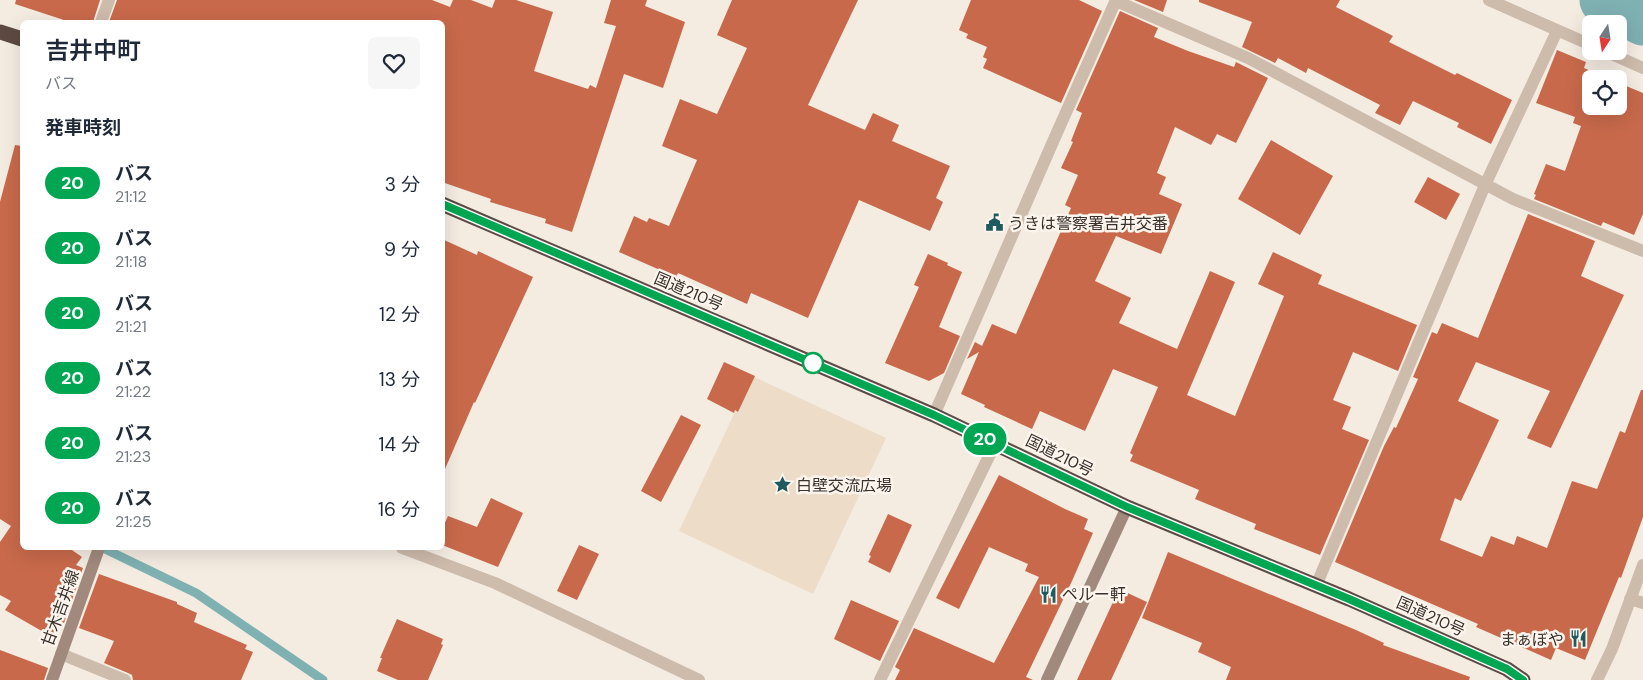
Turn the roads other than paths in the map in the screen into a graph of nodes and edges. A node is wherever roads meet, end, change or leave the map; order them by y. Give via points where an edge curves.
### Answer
1 (109, 0) edge
2 (1116, 0) edge
3 (1489, 0) edge
4 (102, 20) edge
5 (1557, 31) junction
6 (0, 32) edge
7 (20, 38) edge
8 (1582, 42) edge
9 (1625, 60) edge
10 (1643, 68) edge
11 (1485, 185) junction
12 (445, 205) edge
13 (1643, 251) edge
14 (934, 415) junction
15 (995, 444) junction
16 (1127, 507) junction
17 (407, 550) edge
18 (97, 553) edge
19 (1643, 564) edge
20 (1316, 586) junction
21 (1637, 601) edge
22 (61, 654) junction
23 (52, 680) edge
24 (125, 680) edge
25 (699, 680) edge
26 (880, 680) edge
27 (1047, 680) edge
28 (1523, 680) edge
29 (1597, 680) edge

1 - 4 street
2 - 11 street via 1248,58
2 - 14 street
3 - 5 street
5 - 8 street
5 - 11 street
6 - 7 highway
9 - 10 street
11 - 13 street
11 - 20 street
12 - 14 highway, 国道210号
14 - 15 highway, 国道210号
15 - 16 highway, 国道210号
15 - 26 street
16 - 20 highway, 国道210号
16 - 27 main road
17 - 25 street via 495,583
18 - 22 main road, 甘木吉井線
19 - 21 street
20 - 28 highway, 国道210号 via 1507,669
21 - 29 street
22 - 23 main road, 甘木吉井線
22 - 24 street

